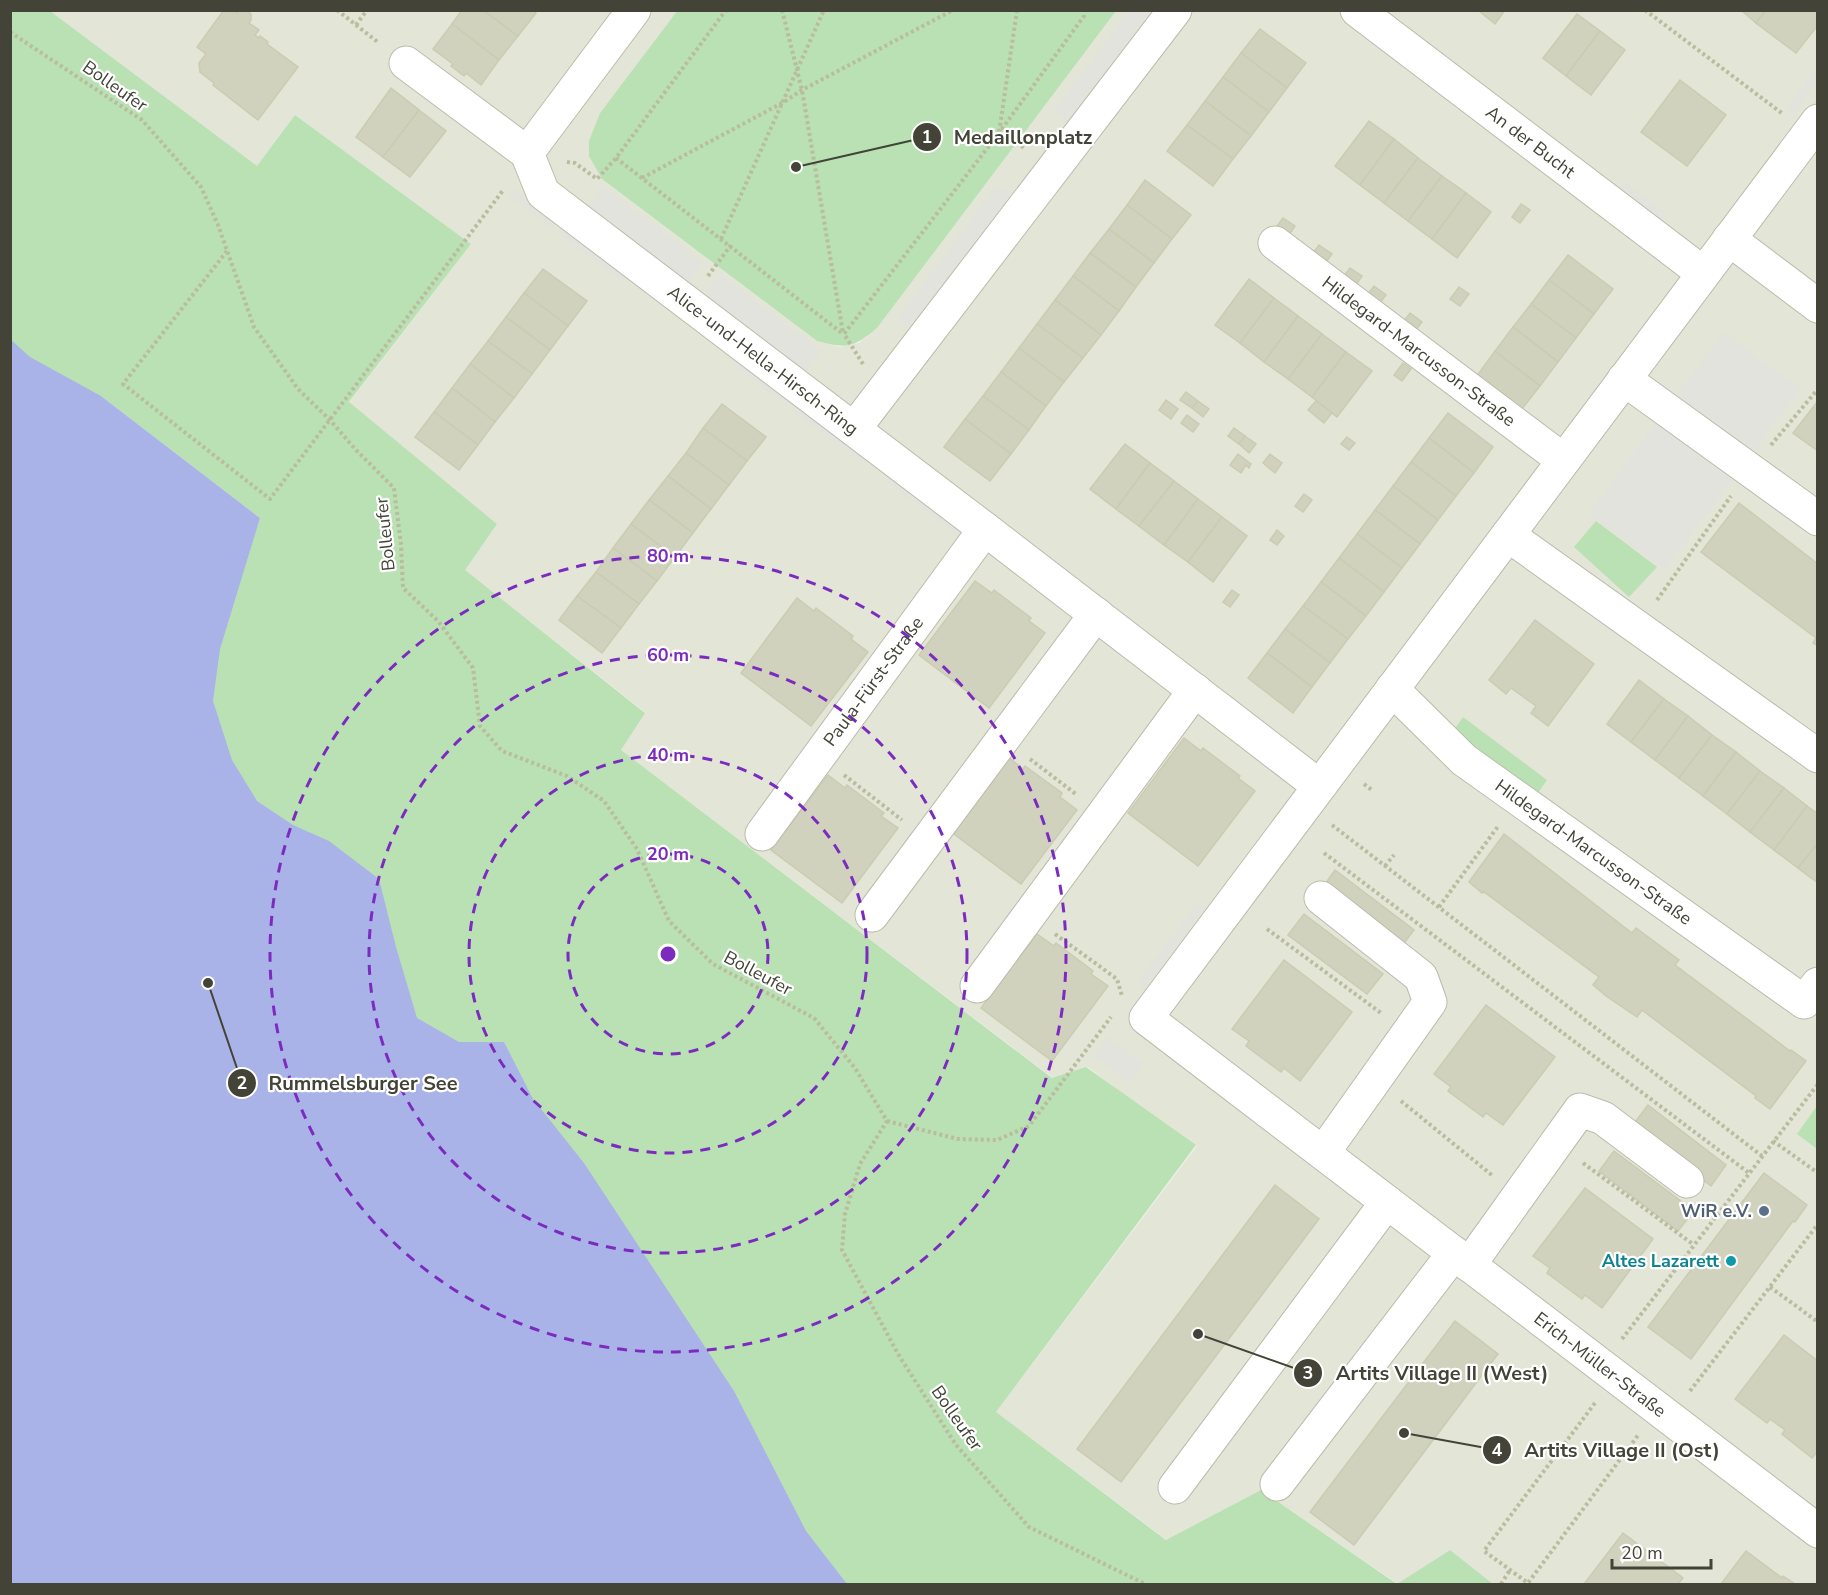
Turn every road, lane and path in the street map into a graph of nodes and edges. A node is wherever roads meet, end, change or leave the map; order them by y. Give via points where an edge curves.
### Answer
1 (337, 10) edge
2 (367, 10) edge
3 (634, 10) edge
4 (726, 10) edge
5 (782, 10) edge
6 (824, 10) edge
7 (953, 10) edge
8 (1017, 10) edge
9 (1085, 10) edge
10 (1175, 10) edge
11 (1357, 10) edge
12 (1645, 10) edge
13 (356, 25) junction
14 (10, 32) edge
15 (406, 63) joint
16 (798, 70) junction
17 (802, 90) junction
18 (784, 102) junction
19 (1813, 127) edge
20 (999, 133) junction
21 (527, 153) junction
22 (616, 158) junction
23 (642, 178) junction
24 (721, 239) junction
25 (1729, 239) junction
26 (1275, 243) dead end
27 (227, 251) junction
28 (1703, 273) junction
29 (1818, 306) edge
30 (843, 334) junction
31 (1624, 380) junction
32 (1818, 389) edge
33 (882, 393) junction
34 (330, 420) junction
35 (854, 429) junction
36 (1563, 460) junction
37 (1750, 470) junction
38 (1818, 519) edge
39 (985, 529) junction
40 (1508, 535) junction
41 (1096, 614) junction
42 (1638, 628) junction
43 (1392, 689) junction
44 (1195, 690) junction
45 (1004, 739) junction
46 (820, 756) junction
47 (1818, 756) edge
48 (1312, 795) junction
49 (1518, 800) junction
50 (1103, 815) junction
51 (762, 834) dead end
52 (927, 839) junction
53 (1324, 853) dead end
54 (1394, 855) dead end
55 (1385, 866) junction
56 (1321, 898) dead end
57 (1439, 907) junction
58 (872, 915) dead end
59 (1030, 915) junction
60 (1267, 929) dead end
61 (977, 986) dead end
62 (1811, 993) edge
63 (1365, 1002) dead end
64 (1134, 1010) junction
65 (1375, 1080) junction
66 (1818, 1084) edge
67 (887, 1121) junction
68 (1773, 1141) junction
69 (1323, 1153) junction
70 (1762, 1156) junction
71 (1818, 1164) edge
72 (1586, 1165) dead end
73 (1813, 1170) junction
74 (1749, 1173) junction
75 (1818, 1173) edge
76 (1687, 1181) dead end
77 (1518, 1196) junction
78 (1388, 1202) junction
79 (1818, 1224) edge
80 (1694, 1245) junction
81 (1461, 1259) junction
82 (1770, 1287) junction
83 (1818, 1322) edge
84 (1609, 1371) junction
85 (1664, 1413) junction
86 (1277, 1484) dead end
87 (1175, 1487) dead end
88 (1814, 1522) edge
89 (1510, 1570) junction
90 (1145, 1584) edge
91 (1501, 1584) edge

1 - 13 path
2 - 13 path
3 - 21 street
4 - 22 path
5 - 16 path
6 - 16 path
7 - 17 path
8 - 20 path
9 - 20 path
10 - 33 street, Alice-und-Hella-Hirsch-Ring
11 - 28 street, An der Bucht
12 - 19 path
13 - 15 path
14 - 27 path, Bolleufer via 142,120 201,187
15 - 21 street
16 - 17 path
16 - 18 path
17 - 18 path
17 - 30 path
18 - 23 path
18 - 24 path
19 - 25 street
20 - 30 path
21 - 22 path via 575,163 597,179
21 - 34 path via 500,195
21 - 35 street, Alice-und-Hella-Hirsch-Ring via 543,193
22 - 23 path
23 - 24 path
24 - 30 path
25 - 28 street
25 - 29 street
26 - 36 street, Hildegard-Marcusson-Straße
27 - 34 path, Bolleufer via 254,327 298,389
27 - 34 path via 123,384 270,499
28 - 31 street
30 - 33 path
31 - 36 street
31 - 37 street
32 - 37 path
33 - 35 street, Alice-und-Hella-Hirsch-Ring
34 - 67 path, Bolleufer via 394,488 403,588 438,621 473,668 480,726 501,751 567,776 604,801 638,849 669,921 713,964 814,1018 855,1068
35 - 39 street
36 - 40 street
37 - 38 street
37 - 42 path
39 - 41 street
39 - 46 street, Paula-Fürst-Straße
40 - 42 street
40 - 43 street
41 - 44 street
41 - 45 street
42 - 47 street
43 - 48 street
43 - 49 street, Hildegard-Marcusson-Straße via 1464,760
44 - 48 street
44 - 50 street
45 - 50 path
45 - 52 street
46 - 51 street, Paula-Fürst-Straße
46 - 52 path
48 - 55 path
48 - 64 street
49 - 57 path
49 - 62 street, Hildegard-Marcusson-Straße
50 - 59 street
52 - 58 street
53 - 74 path
54 - 55 path
55 - 57 path
56 - 65 street via 1421,977 1430,1002
57 - 70 path
59 - 61 street
59 - 64 path via 1118,979
60 - 63 path
64 - 67 path via 1029,1126 997,1140 958,1139
64 - 69 street, Erich-Müller-Straße
65 - 69 street
65 - 77 path
66 - 68 path
67 - 90 path, Bolleufer via 860,1164 845,1214 843,1250 898,1354 957,1445 1029,1527
68 - 70 path
68 - 73 path
69 - 78 street, Erich-Müller-Straße
70 - 74 path
71 - 73 path
72 - 80 path
73 - 75 path
74 - 80 path
76 - 77 street via 1603,1118 1580,1110
77 - 81 street
78 - 81 street, Erich-Müller-Straße
78 - 87 street
79 - 82 path
80 - 84 path
81 - 84 street, Erich-Müller-Straße
81 - 86 street
82 - 83 path
82 - 85 path
84 - 85 street, Erich-Müller-Straße
84 - 89 path via 1484,1551
85 - 88 street, Erich-Müller-Straße
85 - 89 path via 1528,1583
89 - 91 path

